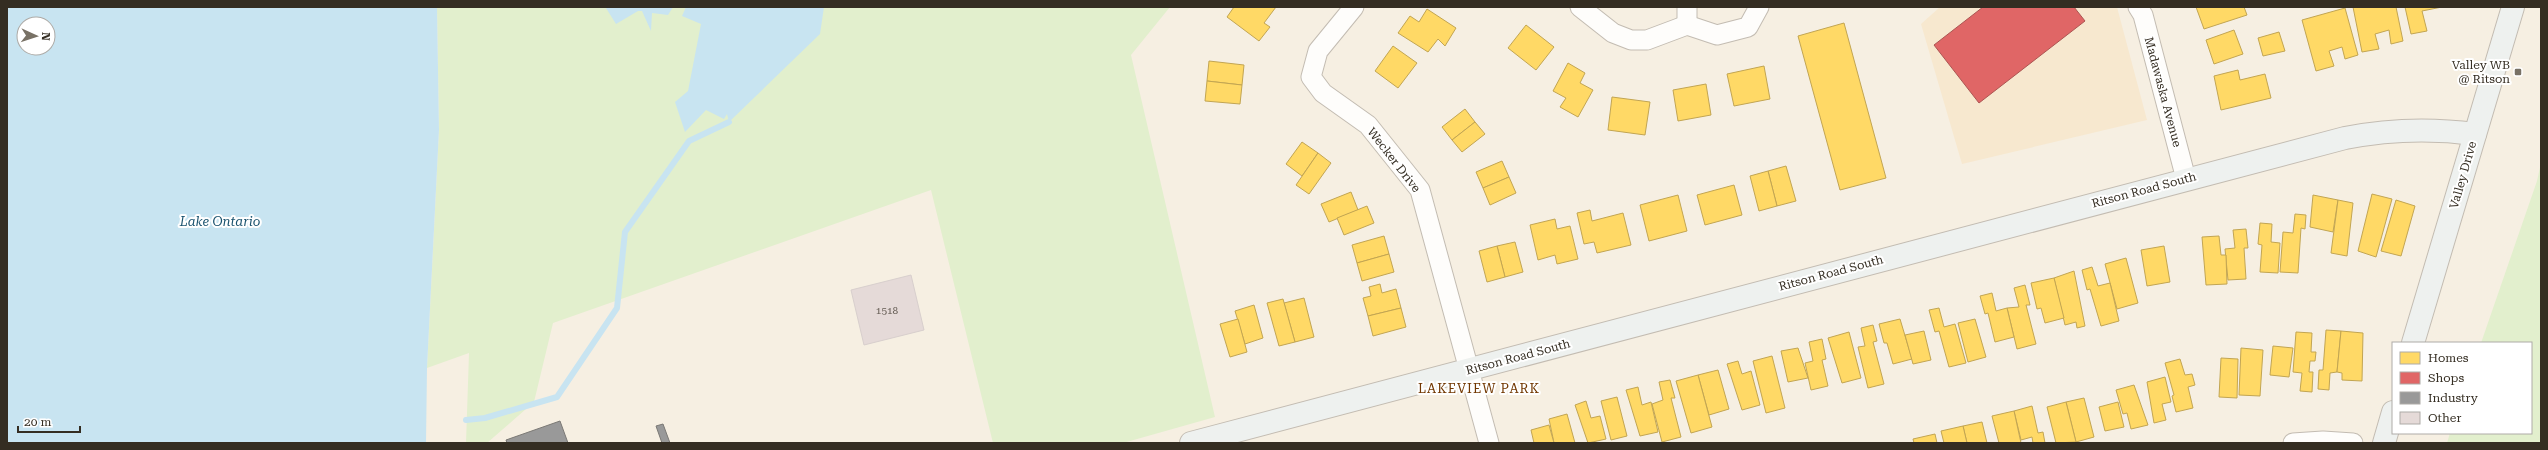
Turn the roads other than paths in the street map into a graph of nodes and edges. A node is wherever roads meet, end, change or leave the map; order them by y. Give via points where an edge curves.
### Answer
1 (1354, 7) edge
2 (1580, 7) edge
3 (1759, 7) edge
4 (2138, 7) edge
5 (2513, 7) edge
6 (1687, 16) edge
7 (2475, 134) junction
8 (2186, 179) junction
9 (2413, 342) edge
10 (1468, 370) junction
11 (2392, 415) edge
12 (1191, 443) edge
13 (1489, 443) edge
14 (2293, 443) edge
15 (2353, 443) edge
16 (2384, 443) edge

1 - 10 street, Wecker Drive via 1318,52 1311,77 1323,93 1368,125 1420,190
2 - 6 street via 1613,32 1631,40 1647,40
3 - 6 street via 1748,27 1717,35
4 - 8 street, Madawaska Avenue via 2143,15
5 - 7 street, Valley Drive
7 - 8 street, Ritson Road South via 2421,129 2370,133
7 - 9 street, Valley Drive
8 - 10 street, Ritson Road South
10 - 12 street, Ritson Road South
10 - 13 street
11 - 16 street
14 - 15 street

